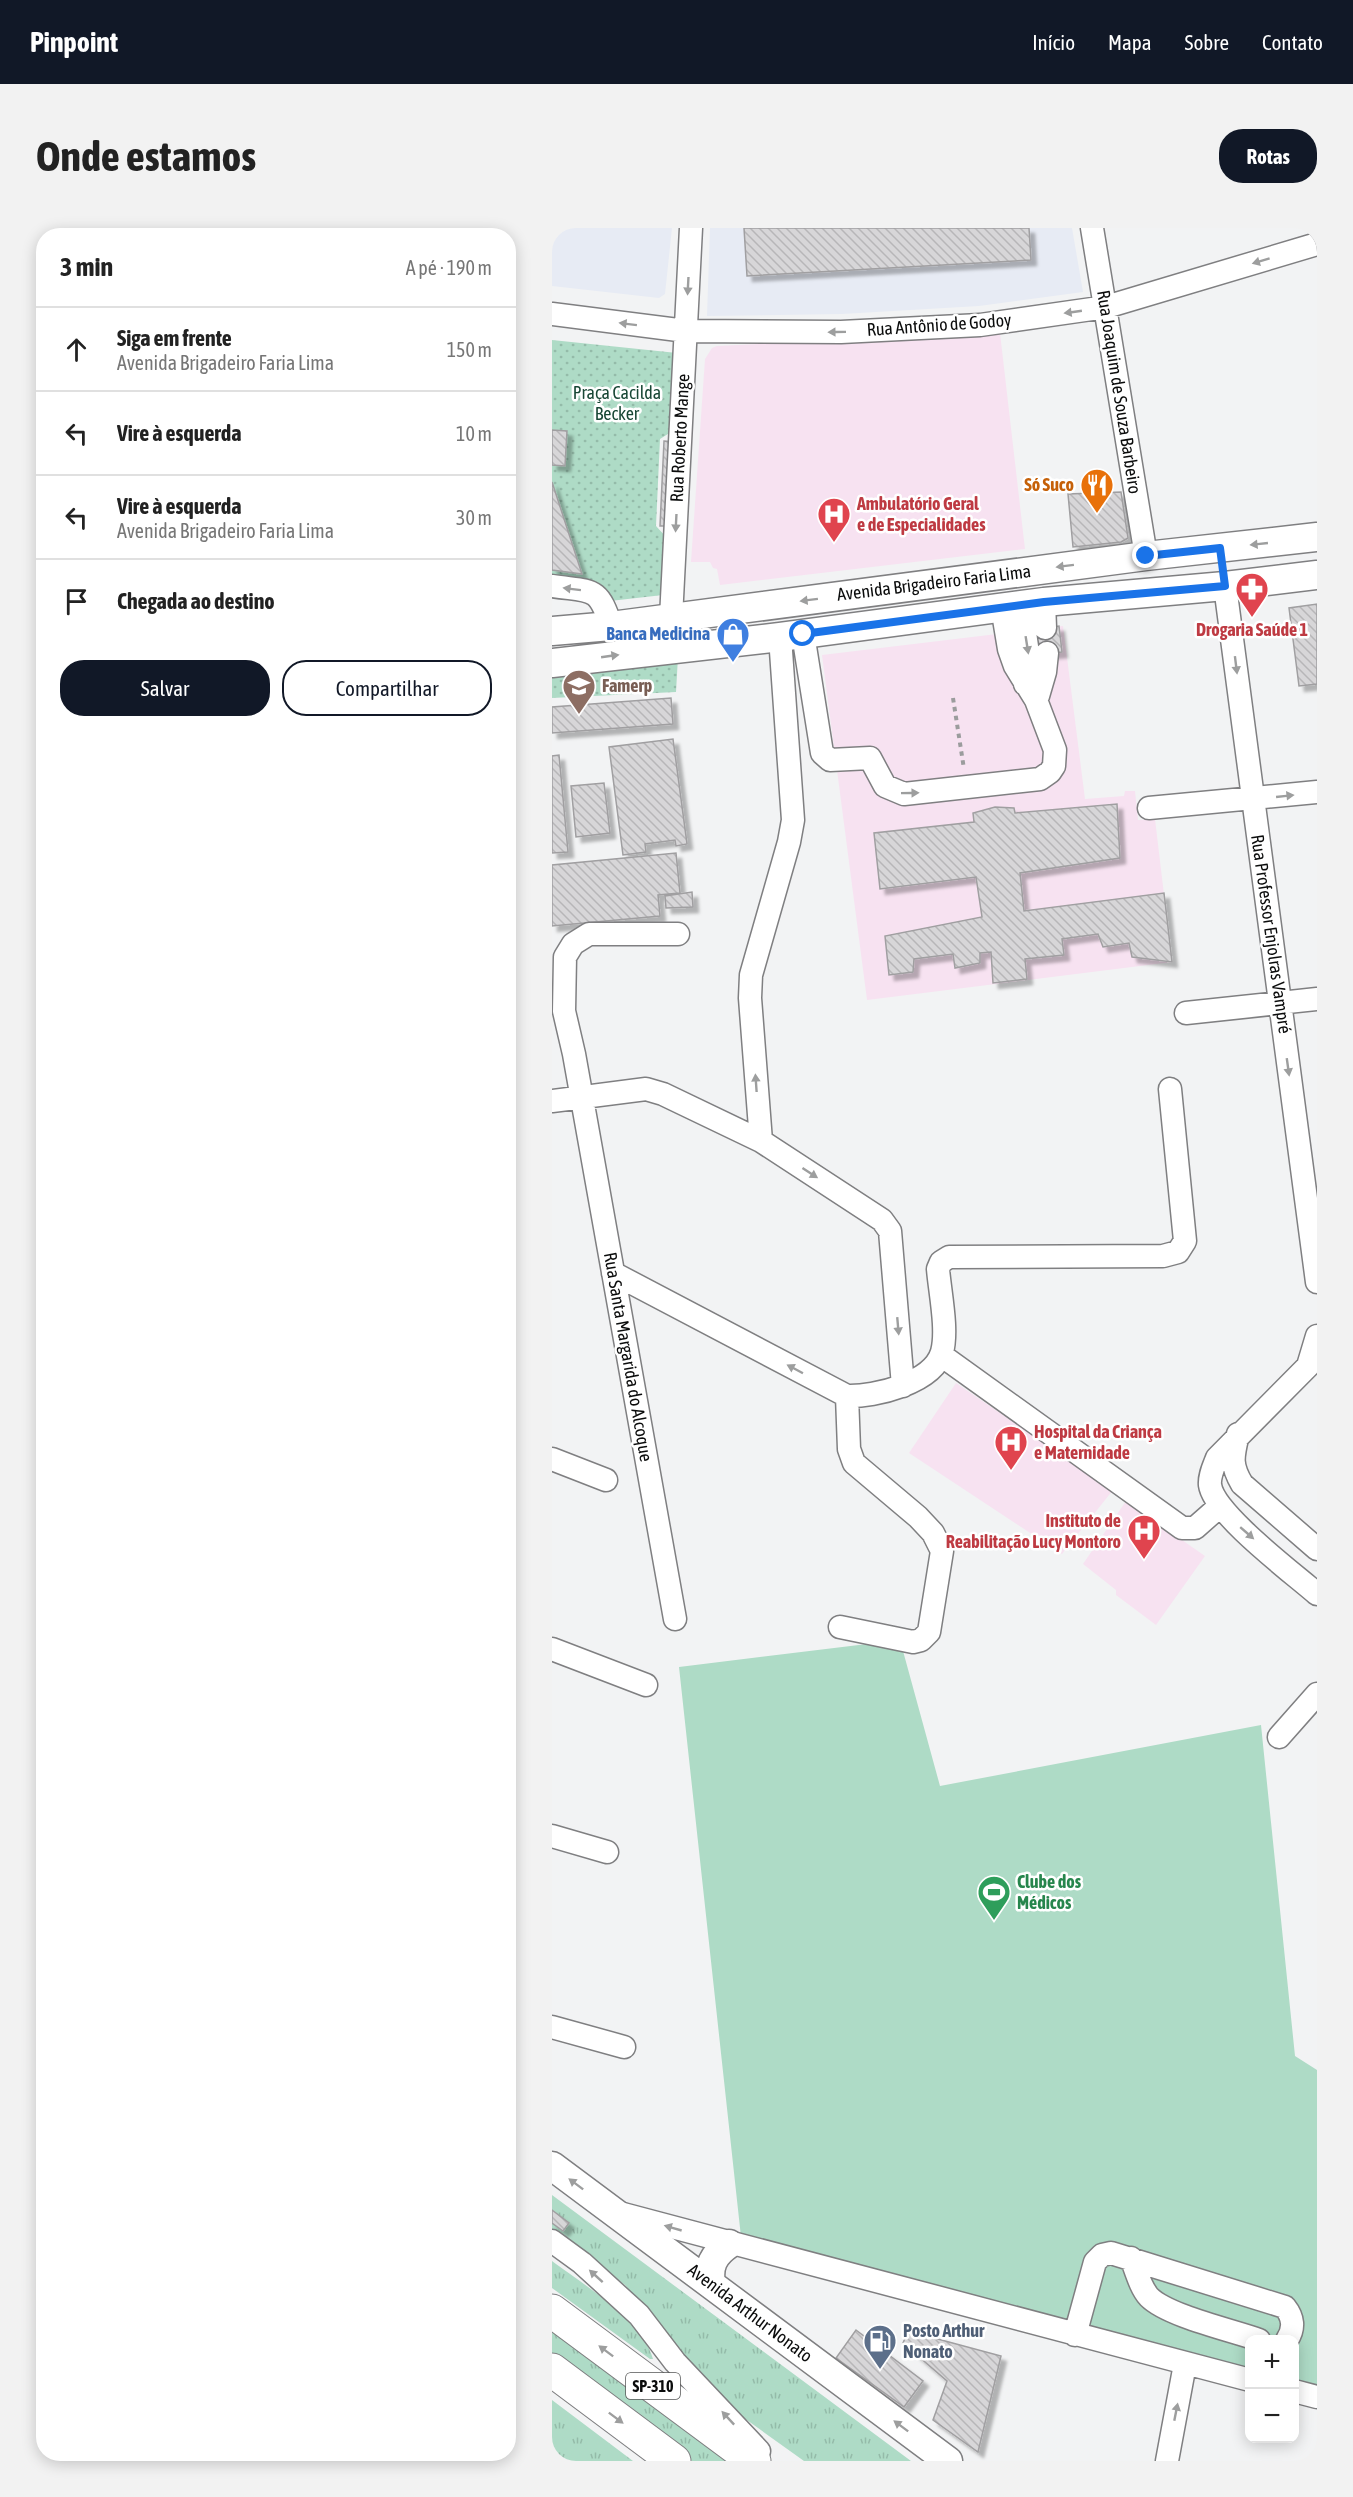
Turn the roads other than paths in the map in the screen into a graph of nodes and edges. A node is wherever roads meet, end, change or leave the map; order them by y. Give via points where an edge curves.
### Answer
1 (692, 228) edge
2 (1092, 228) edge
3 (1317, 244) edge
4 (1106, 307) junction
5 (552, 314) edge
6 (686, 331) junction
7 (1317, 537) edge
8 (1220, 548) junction
9 (1146, 556) junction
10 (1317, 575) edge
11 (552, 586) edge
12 (1225, 586) junction
13 (1028, 611) junction
14 (671, 618) junction
15 (611, 626) junction
16 (552, 632) edge
17 (792, 635) junction
18 (674, 648) junction
19 (1047, 653) dead end
20 (552, 663) edge
21 (1031, 692) junction
22 (1317, 792) edge
23 (1253, 799) junction
24 (1149, 808) dead end
25 (678, 934) dead end
26 (1317, 999) edge
27 (1280, 1003) junction
28 (1186, 1013) dead end
29 (1170, 1089) dead end
30 (581, 1096) junction
31 (552, 1101) edge
32 (761, 1141) junction
33 (613, 1273) junction
34 (1317, 1281) edge
35 (1317, 1336) edge
36 (941, 1355) junction
37 (1312, 1361) edge
38 (903, 1386) junction
39 (847, 1395) junction
40 (1238, 1434) junction
41 (552, 1459) edge
42 (606, 1480) dead end
43 (1220, 1506) junction
44 (1317, 1549) edge
45 (1317, 1594) edge
46 (675, 1619) dead end
47 (840, 1627) dead end
48 (552, 1649) edge
49 (646, 1685) dead end
50 (1317, 1694) edge
51 (1279, 1737) dead end
52 (552, 1836) edge
53 (607, 1852) dead end
54 (552, 2027) edge
55 (624, 2047) dead end
56 (552, 2166) edge
57 (613, 2211) junction
58 (552, 2241) edge
59 (729, 2244) junction
60 (1131, 2258) junction
61 (711, 2284) junction
62 (552, 2311) edge
63 (1075, 2335) junction
64 (1245, 2335) edge
65 (1289, 2335) edge
66 (1185, 2364) junction
67 (554, 2372) edge
68 (1245, 2379) edge
69 (1299, 2392) edge
70 (1317, 2397) edge
71 (674, 2461) edge
72 (754, 2461) edge
73 (768, 2461) edge
74 (948, 2461) edge
75 (1167, 2461) edge

1 -> 6 street, Rua Roberto Mange
2 - 4 street, Rua Joaquim de Souza Barbeiro
3 -> 4 street, Rua Antônio de Godoy
4 -> 6 street, Rua Antônio de Godoy via 980,325 841,332
4 - 9 street, Rua Joaquim de Souza Barbeiro
6 -> 5 street, Rua Antônio de Godoy
6 -> 14 street, Rua Roberto Mange
7 -> 8 main road, Avenida Brigadeiro Faria Lima
8 - 9 main road, Avenida Brigadeiro Faria Lima
8 - 12 main road
9 -> 14 main road, Avenida Brigadeiro Faria Lima
10 - 12 main road, Avenida Brigadeiro Faria Lima
15 -> 11 street via 598,595
12 - 13 main road, Avenida Brigadeiro Faria Lima
12 -> 23 street, Rua Professor Enjolras Vampré
13 - 17 main road, Avenida Brigadeiro Faria Lima
13 -> 21 street via 1009,649
14 - 15 main road, Avenida Brigadeiro Faria Lima
14 - 18 street, Rua Roberto Mange
15 - 16 main road, Avenida Brigadeiro Faria Lima
17 - 18 main road, Avenida Brigadeiro Faria Lima
17 -> 21 street via 822,753 830,760 870,758 885,786 904,794 1040,779 1050,772 1055,750
32 -> 17 street via 751,975 793,820
20 -> 18 main road, Avenida Brigadeiro Faria Lima
19 - 21 street via 1045,672
23 -> 22 street
23 - 24 street
23 - 27 street, Rua Professor Enjolras Vampré
25 - 30 street, Rua Santa Margarida do Alcoque via 589,934 573,944 565,957 564,1011
26 - 27 street
27 - 28 street
27 -> 34 street, Rua Professor Enjolras Vampré
29 - 36 street via 1185,1241 1178,1252 1163,1256 949,1257 938,1269 944,1341
30 - 31 street
30 - 32 street via 646,1089
30 - 33 street, Rua Santa Margarida do Alcoque
32 -> 38 street via 882,1220 890,1231
39 -> 33 street
33 - 46 street, Rua Santa Margarida do Alcoque
35 - 37 street
36 - 38 street via 933,1367
36 - 43 street via 1182,1528 1195,1528
37 - 40 street
38 - 39 street via 863,1396
39 - 47 street via 849,1449 854,1463 918,1516 942,1551 929,1632 921,1640 913,1642
40 - 43 street via 1217,1458 1211,1472 1210,1485
40 - 44 street via 1233,1470 1242,1484
41 - 42 street
43 -> 45 street
48 - 49 street
50 - 51 street
52 - 53 street
54 - 55 street
57 -> 56 main road, Avenida Arthur Nonato
59 -> 57 street
57 - 61 main road, Avenida Arthur Nonato
73 -> 58 street via 675,2362 639,2315
59 - 61 main road via 712,2261
59 - 63 street
60 - 63 street via 1111,2253 1095,2262
60 - 64 street via 1143,2287 1159,2304
60 - 65 street via 1286,2307 1293,2325
74 -> 61 main road, Avenida Arthur Nonato
72 -> 62 highway, SP-310
63 - 66 street
66 - 68 street
75 -> 66 street
67 -> 71 highway, SP-310
69 - 70 street

